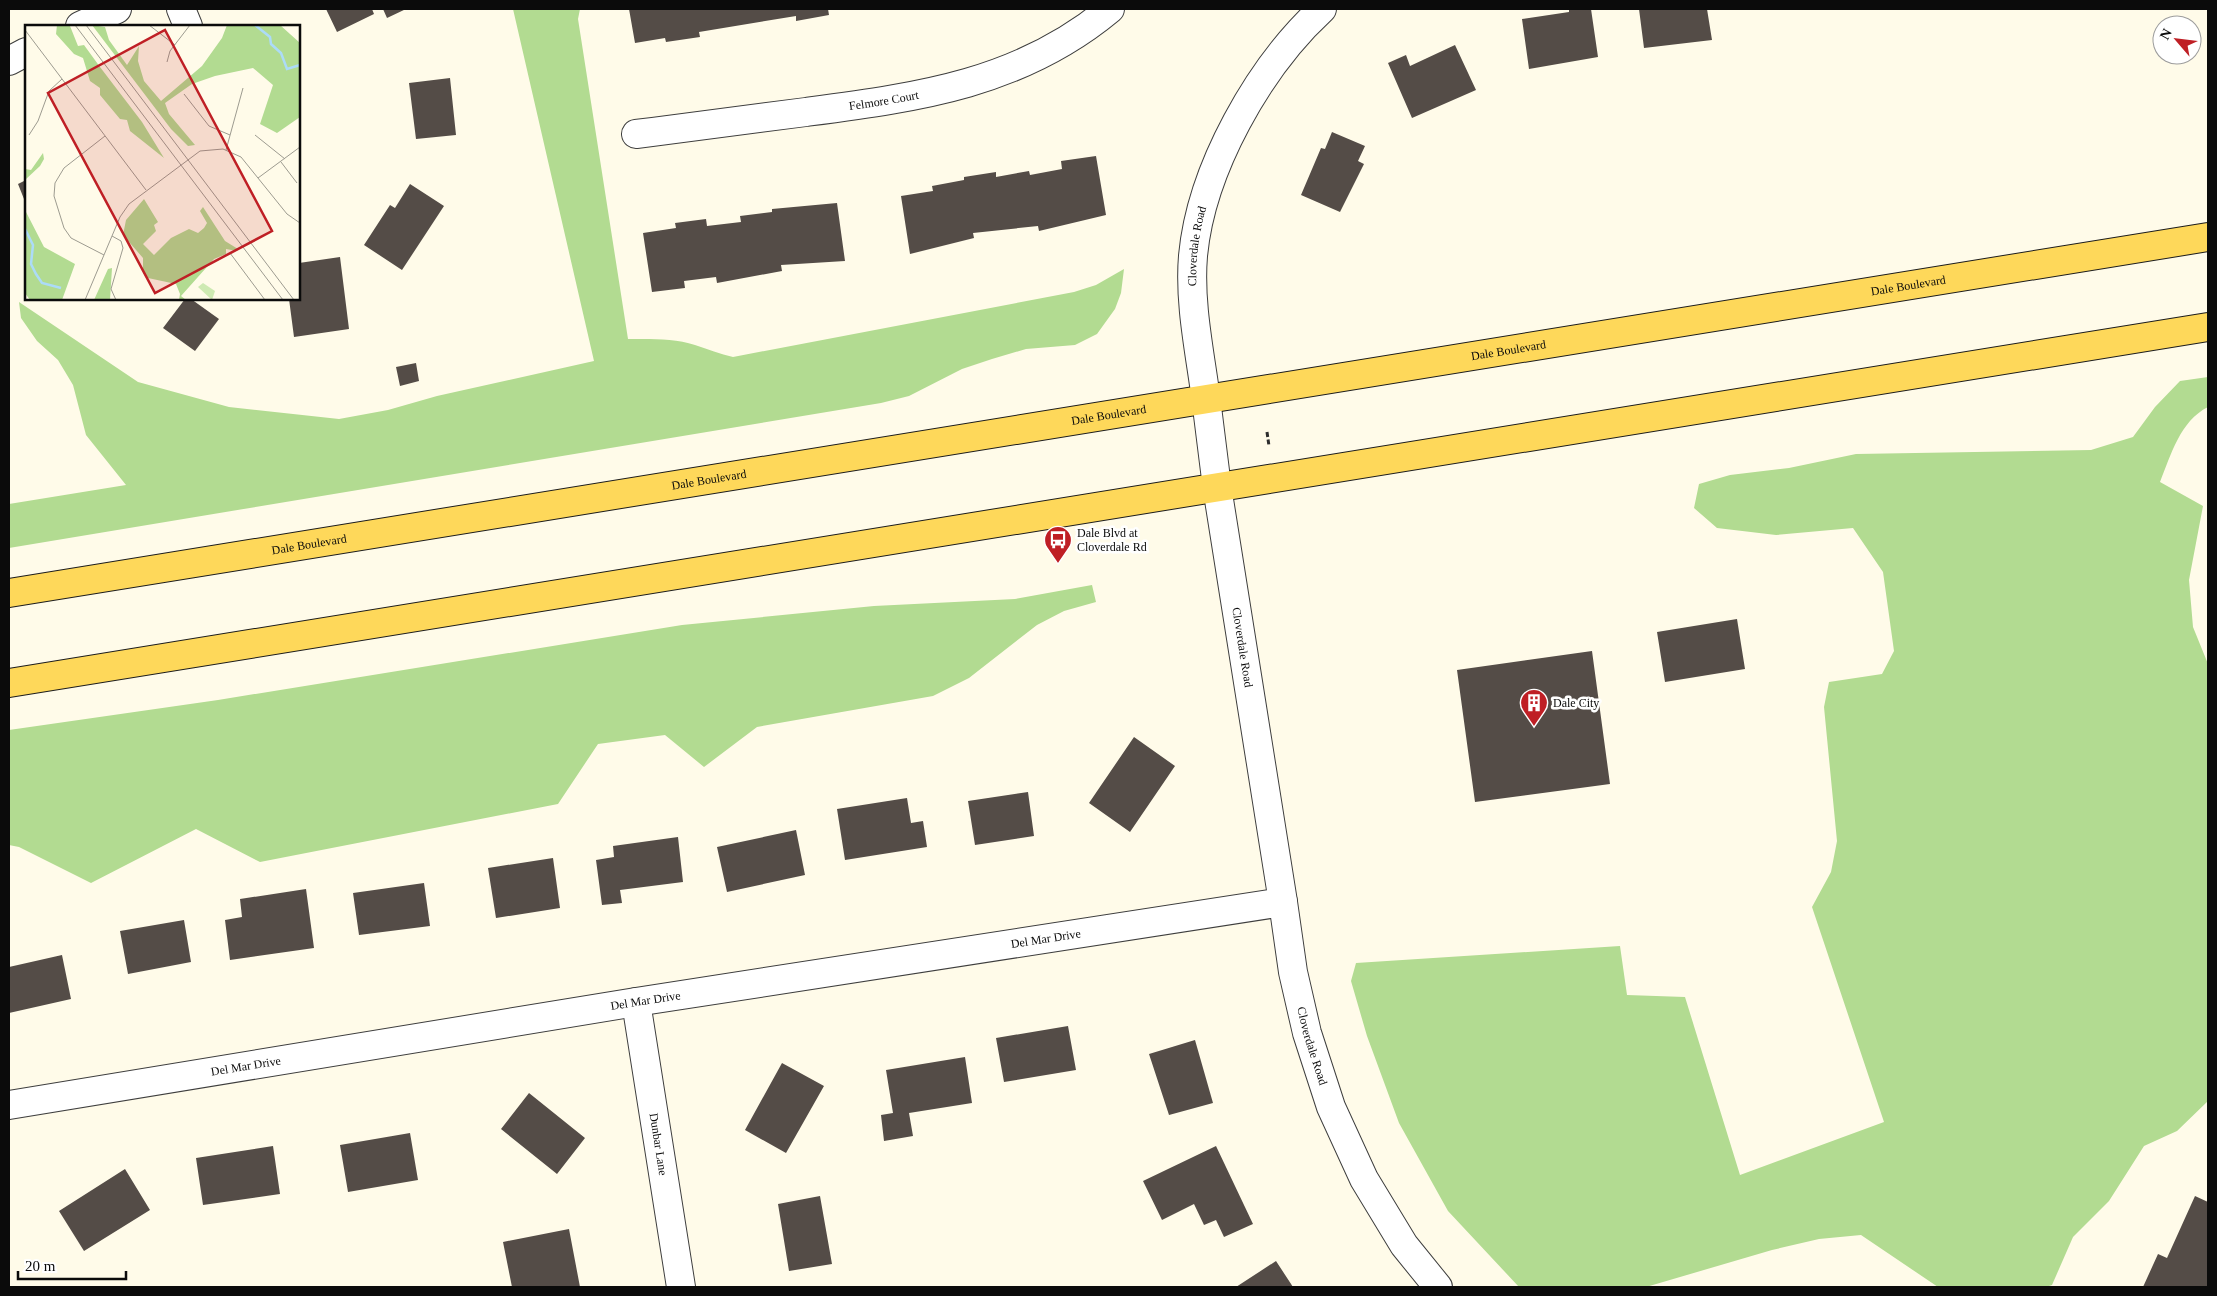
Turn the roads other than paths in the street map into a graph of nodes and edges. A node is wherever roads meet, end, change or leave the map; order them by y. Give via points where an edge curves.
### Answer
1 (117, 9) edge
2 (181, 9) edge
3 (1110, 9) edge
4 (1305, 14) edge
5 (82, 25) edge
6 (188, 25) edge
7 (25, 53) edge
8 (9, 61) edge
9 (636, 134) dead end
10 (2208, 237) edge
11 (2208, 327) edge
12 (1206, 399) junction
13 (1217, 487) junction
14 (9, 593) edge
15 (9, 683) edge
16 (1283, 902) junction
17 (636, 1002) junction
18 (9, 1105) edge
19 (681, 1287) edge
20 (1438, 1287) edge

1 - 5 street
2 - 6 street
3 - 9 street, Felmore Court via 1085,30 1036,58 986,78 898,100
4 - 12 street, Cloverdale Road via 1250,96 1223,150 1203,207 1193,255 1193,289
7 - 8 street
10 - 12 main road, Dale Boulevard
11 - 13 main road
12 - 13 street, Cloverdale Road
12 - 14 main road, Dale Boulevard
13 - 15 main road
13 - 16 street, Cloverdale Road
16 - 17 street, Del Mar Drive
16 - 20 street, Cloverdale Road via 1293,972 1307,1033 1332,1107 1364,1178 1404,1245
17 - 18 street, Del Mar Drive
17 - 19 street, Dunbar Lane

